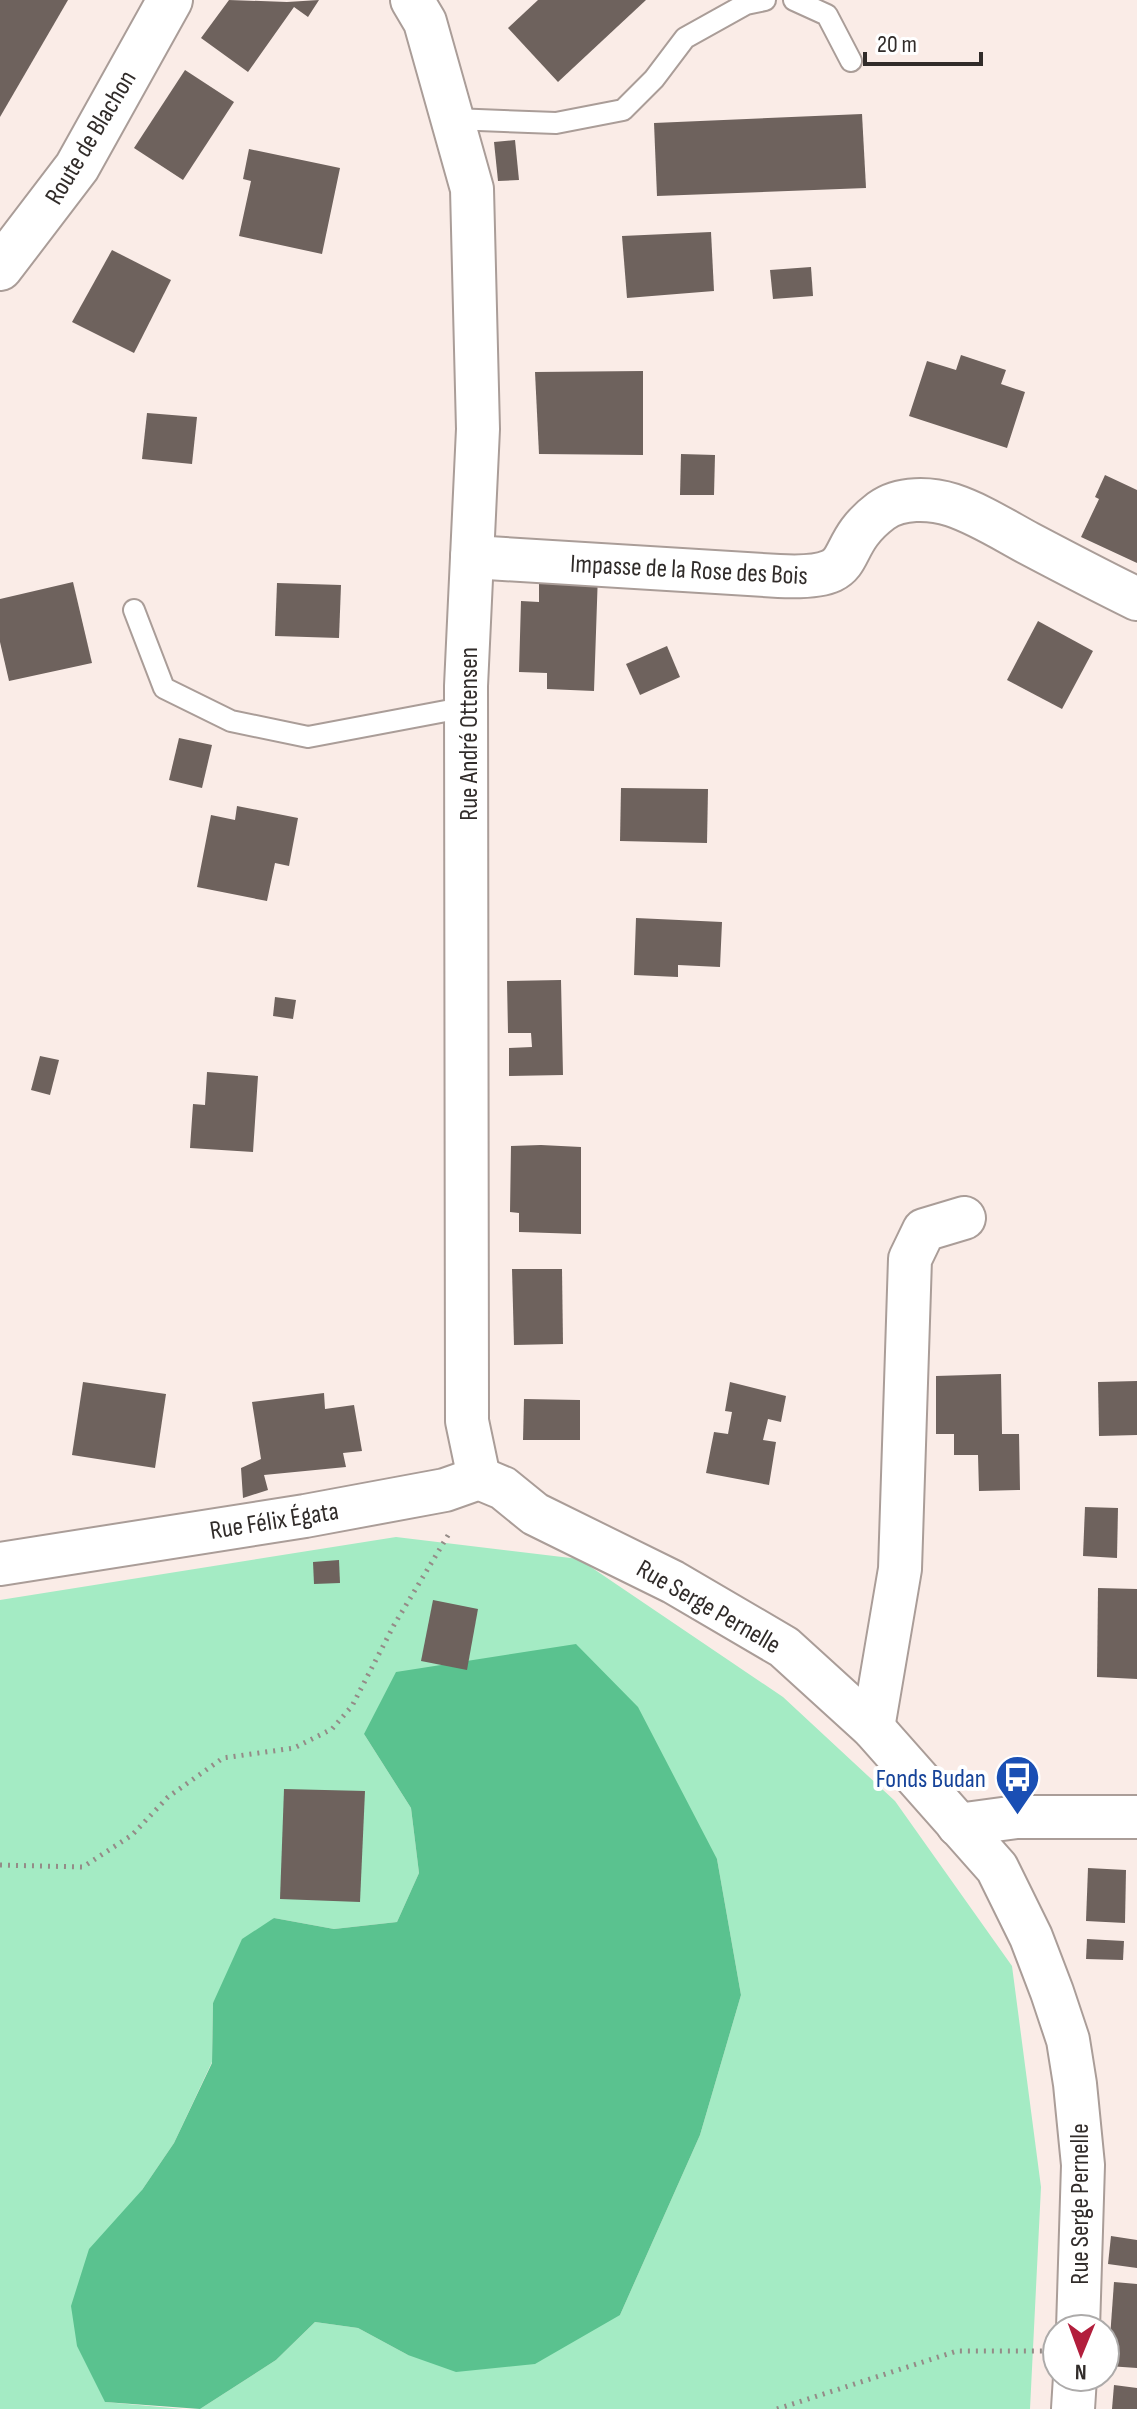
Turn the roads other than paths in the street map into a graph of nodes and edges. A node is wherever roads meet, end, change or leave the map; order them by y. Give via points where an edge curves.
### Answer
1 (170, 0) edge
2 (412, 0) edge
3 (765, 0) edge
4 (794, 0) edge
5 (851, 61) dead end
6 (453, 119) junction
7 (0, 268) edge
8 (472, 557) junction
9 (1137, 599) edge
10 (134, 610) dead end
11 (467, 717) junction
12 (964, 1218) dead end
13 (479, 1478) junction
14 (0, 1564) edge
15 (873, 1728) junction
16 (1137, 1817) edge
17 (958, 1825) junction
18 (1078, 2313) edge

1 - 7 street, Route de Blachon via 77,167
2 - 6 street, Rue André Ottensen via 425,22
3 - 6 lane via 746,4 685,38 623,110 556,123
4 - 5 lane via 827,15
6 - 8 street, Rue André Ottensen via 472,189 478,429
8 - 9 street, Impasse de la Rose des Bois via 826,576 840,568 857,534 884,509 910,500 931,501 982,518
8 - 11 street, Rue André Ottensen
10 - 11 lane via 164,688 231,721 308,737
11 - 13 street, Rue André Ottensen via 467,1421
12 - 15 street via 924,1230 910,1259 900,1569
13 - 14 street, Rue Félix Égata via 445,1490 320,1513
13 - 15 street, Rue Serge Pernelle via 503,1488 535,1514 660,1575 784,1647
15 - 17 street, Rue Serge Pernelle
16 - 17 street via 1017,1817
17 - 18 street, Rue Serge Pernelle via 997,1868 1031,1937 1068,2040 1083,2165

